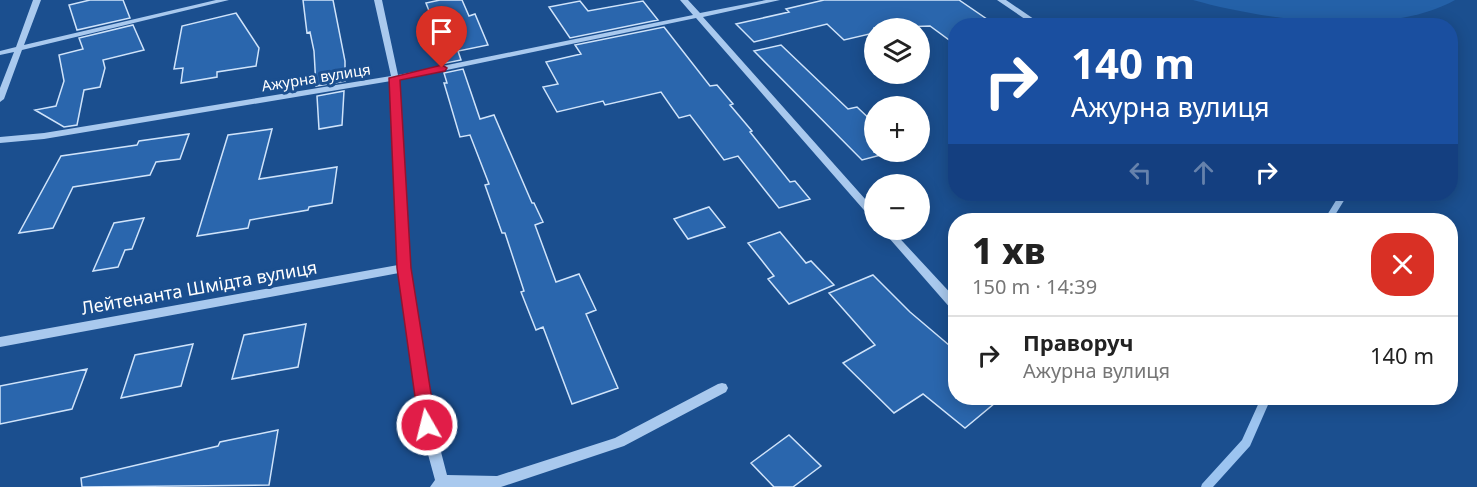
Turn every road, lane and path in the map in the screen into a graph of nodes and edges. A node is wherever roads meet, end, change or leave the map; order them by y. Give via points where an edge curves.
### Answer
1 (37, 0) edge
2 (225, 0) edge
3 (378, 0) edge
4 (684, 0) edge
5 (776, 0) edge
6 (1001, 0) edge
7 (699, 16) junction
8 (1029, 18) edge
9 (20, 48) junction
10 (0, 53) edge
11 (395, 78) junction
12 (0, 99) edge
13 (0, 140) edge
14 (864, 204) edge
15 (896, 240) edge
16 (404, 268) junction
17 (948, 298) edge
18 (0, 342) edge
19 (722, 388) dead end
20 (439, 484) edge

1 - 9 street
2 - 9 street
3 - 11 street
4 - 7 street
5 - 7 street, Ажурна вулиця
6 - 8 street
7 - 11 street, Ажурна вулиця
7 - 14 street
9 - 10 street
9 - 12 street
11 - 13 street, Ажурна вулиця
11 - 16 street
15 - 17 street
16 - 18 street, Лейтенанта Шмідта вулиця
16 - 20 street
19 - 20 street via 619,442 497,482

